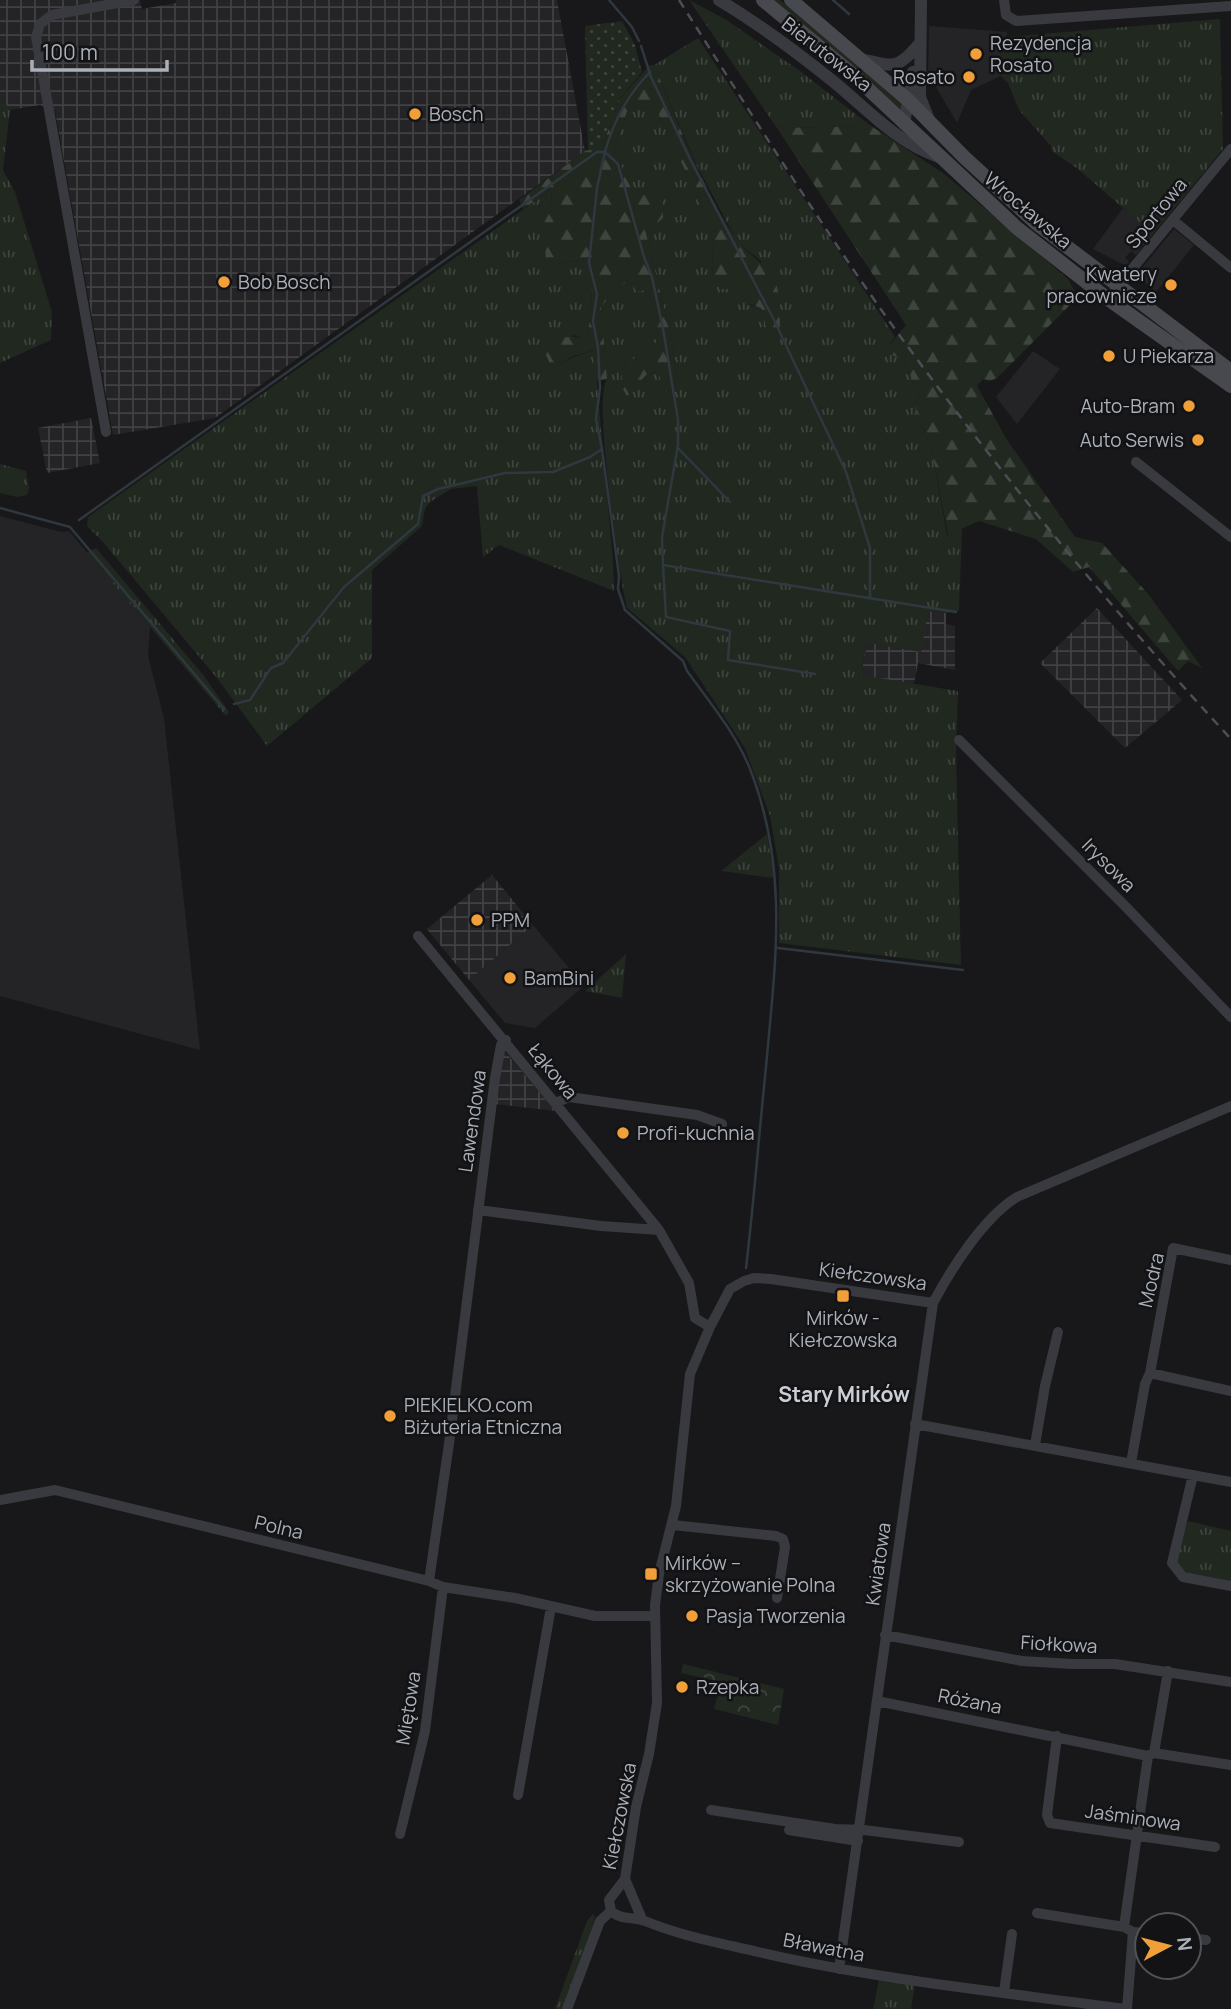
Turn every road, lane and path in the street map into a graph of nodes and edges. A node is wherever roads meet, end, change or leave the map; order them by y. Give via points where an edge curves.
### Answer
1 (134, 0) edge
2 (719, 0) edge
3 (763, 0) edge
4 (791, 0) edge
5 (921, 0) edge
6 (1004, 0) edge
7 (1231, 5) edge
8 (919, 44) junction
9 (861, 59) junction
10 (908, 100) junction
11 (874, 117) junction
12 (926, 117) junction
13 (909, 127) junction
14 (1231, 149) edge
15 (957, 150) junction
16 (939, 157) junction
17 (1172, 220) junction
18 (1231, 268) edge
19 (1117, 285) junction
20 (1108, 299) junction
21 (1231, 370) edge
22 (1231, 386) edge
23 (106, 432) dead end
24 (1136, 462) dead end
25 (1231, 537) edge
26 (959, 740) dead end
27 (418, 936) dead end
28 (1231, 1017) edge
29 (506, 1040) junction
30 (556, 1103) junction
31 (1231, 1106) edge
32 (722, 1124) dead end
33 (478, 1209) junction
34 (659, 1230) junction
35 (1231, 1260) edge
36 (933, 1303) junction
37 (710, 1327) junction
38 (1058, 1332) dead end
39 (1150, 1373) junction
40 (1231, 1391) edge
41 (915, 1424) junction
42 (1035, 1445) junction
43 (1131, 1463) junction
44 (1193, 1475) junction
45 (1231, 1482) edge
46 (0, 1500) edge
47 (673, 1525) junction
48 (429, 1581) junction
49 (1231, 1586) edge
50 (443, 1587) junction
51 (777, 1598) dead end
52 (551, 1607) junction
53 (655, 1616) junction
54 (885, 1635) junction
55 (1168, 1671) junction
56 (1231, 1682) edge
57 (877, 1701) junction
58 (1057, 1736) junction
59 (1151, 1754) junction
60 (1231, 1765) edge
61 (518, 1795) dead end
62 (711, 1810) dead end
63 (789, 1830) dead end
64 (400, 1833) dead end
65 (859, 1835) junction
66 (1138, 1836) junction
67 (959, 1842) dead end
68 (1215, 1847) dead end
69 (625, 1879) junction
70 (610, 1906) junction
71 (1037, 1913) dead end
72 (642, 1919) junction
73 (1129, 1929) junction
74 (1133, 1930) edge
75 (1012, 1934) dead end
76 (1203, 1940) edge
77 (1206, 1940) dead end
78 (839, 1969) junction
79 (1004, 1992) junction
80 (567, 2009) edge
81 (1126, 2009) edge

1 - 23 street via 52,15 40,24 36,37
2 - 11 street, Bierutowska via 804,59
3 - 13 main road
4 - 9 main road, Wrocławska
5 - 8 street
6 - 7 street via 1010,19 1028,21
8 - 9 street via 897,65
8 - 10 street
8 - 12 street via 920,97
9 - 10 main road, Wrocławska
10 - 12 main road, Wrocławska
10 - 13 street
11 - 13 street, Bierutowska
11 - 16 street, Bierutowska via 918,150
12 - 15 main road, Wrocławska
13 - 15 street, Wrocławska
13 - 16 main road, Wrocławska
14 - 17 street, Sportowa
15 - 19 main road, Wrocławska via 1037,224
16 - 20 main road, Wrocławska via 1017,228
17 - 18 street
17 - 19 street, Sportowa
19 - 20 street, Sportowa
19 - 21 main road, Wrocławska
20 - 22 main road, Wrocławska
24 - 25 street
26 - 28 street, Irysowa
27 - 29 street, Łąkowa
29 - 30 street, Łąkowa
29 - 33 street, Lawendowa via 495,1078
30 - 32 street via 569,1097 697,1115
30 - 34 street, Łąkowa
31 - 36 street, Kiełczowska via 1004,1205 958,1262
33 - 34 street
33 - 48 street, Lawendowa
34 - 37 street, Łąkowa via 689,1283 695,1318
35 - 39 street, Modra via 1173,1248
36 - 37 street, Kiełczowska via 754,1278 730,1289
36 - 41 street, Kwiatowa
37 - 47 street, Kiełczowska via 688,1385
38 - 42 street
39 - 40 street
39 - 43 street
41 - 42 street
41 - 54 street, Kwiatowa
42 - 43 street
43 - 44 street
44 - 45 street
44 - 49 street via 1172,1563 1183,1577
46 - 48 street, Polna via 43,1490 64,1491
47 - 51 street via 783,1539
47 - 53 street, Kiełczowska via 659,1574
48 - 50 street, Polna
50 - 52 street, Polna
50 - 64 street, Miętowa via 425,1731
52 - 53 street, Polna via 594,1616
52 - 61 street
53 - 69 street, Kiełczowska via 657,1703
54 - 55 street, Fiołkowa via 1022,1661
54 - 57 street, Kwiatowa
55 - 56 street, Fiołkowa
55 - 59 street
57 - 58 street, Różana
57 - 65 street, Kwiatowa
58 - 59 street, Różana
58 - 66 street, Jaśminowa via 1048,1821
59 - 60 street, Różana
59 - 66 street
62 - 65 street
63 - 65 street
65 - 67 street
65 - 78 street, Kwiatowa
66 - 68 street, Jaśminowa
66 - 73 street
69 - 70 street, Kiełczowska
69 - 72 street
70 - 72 street, Bławatna via 617,1917
70 - 80 street, Kiełczowska
71 - 73 street
72 - 78 street, Bławatna via 714,1942
73 - 74 street
73 - 81 street
75 - 79 street
76 - 77 street
78 - 79 street, Bławatna
79 - 81 street, Bławatna

